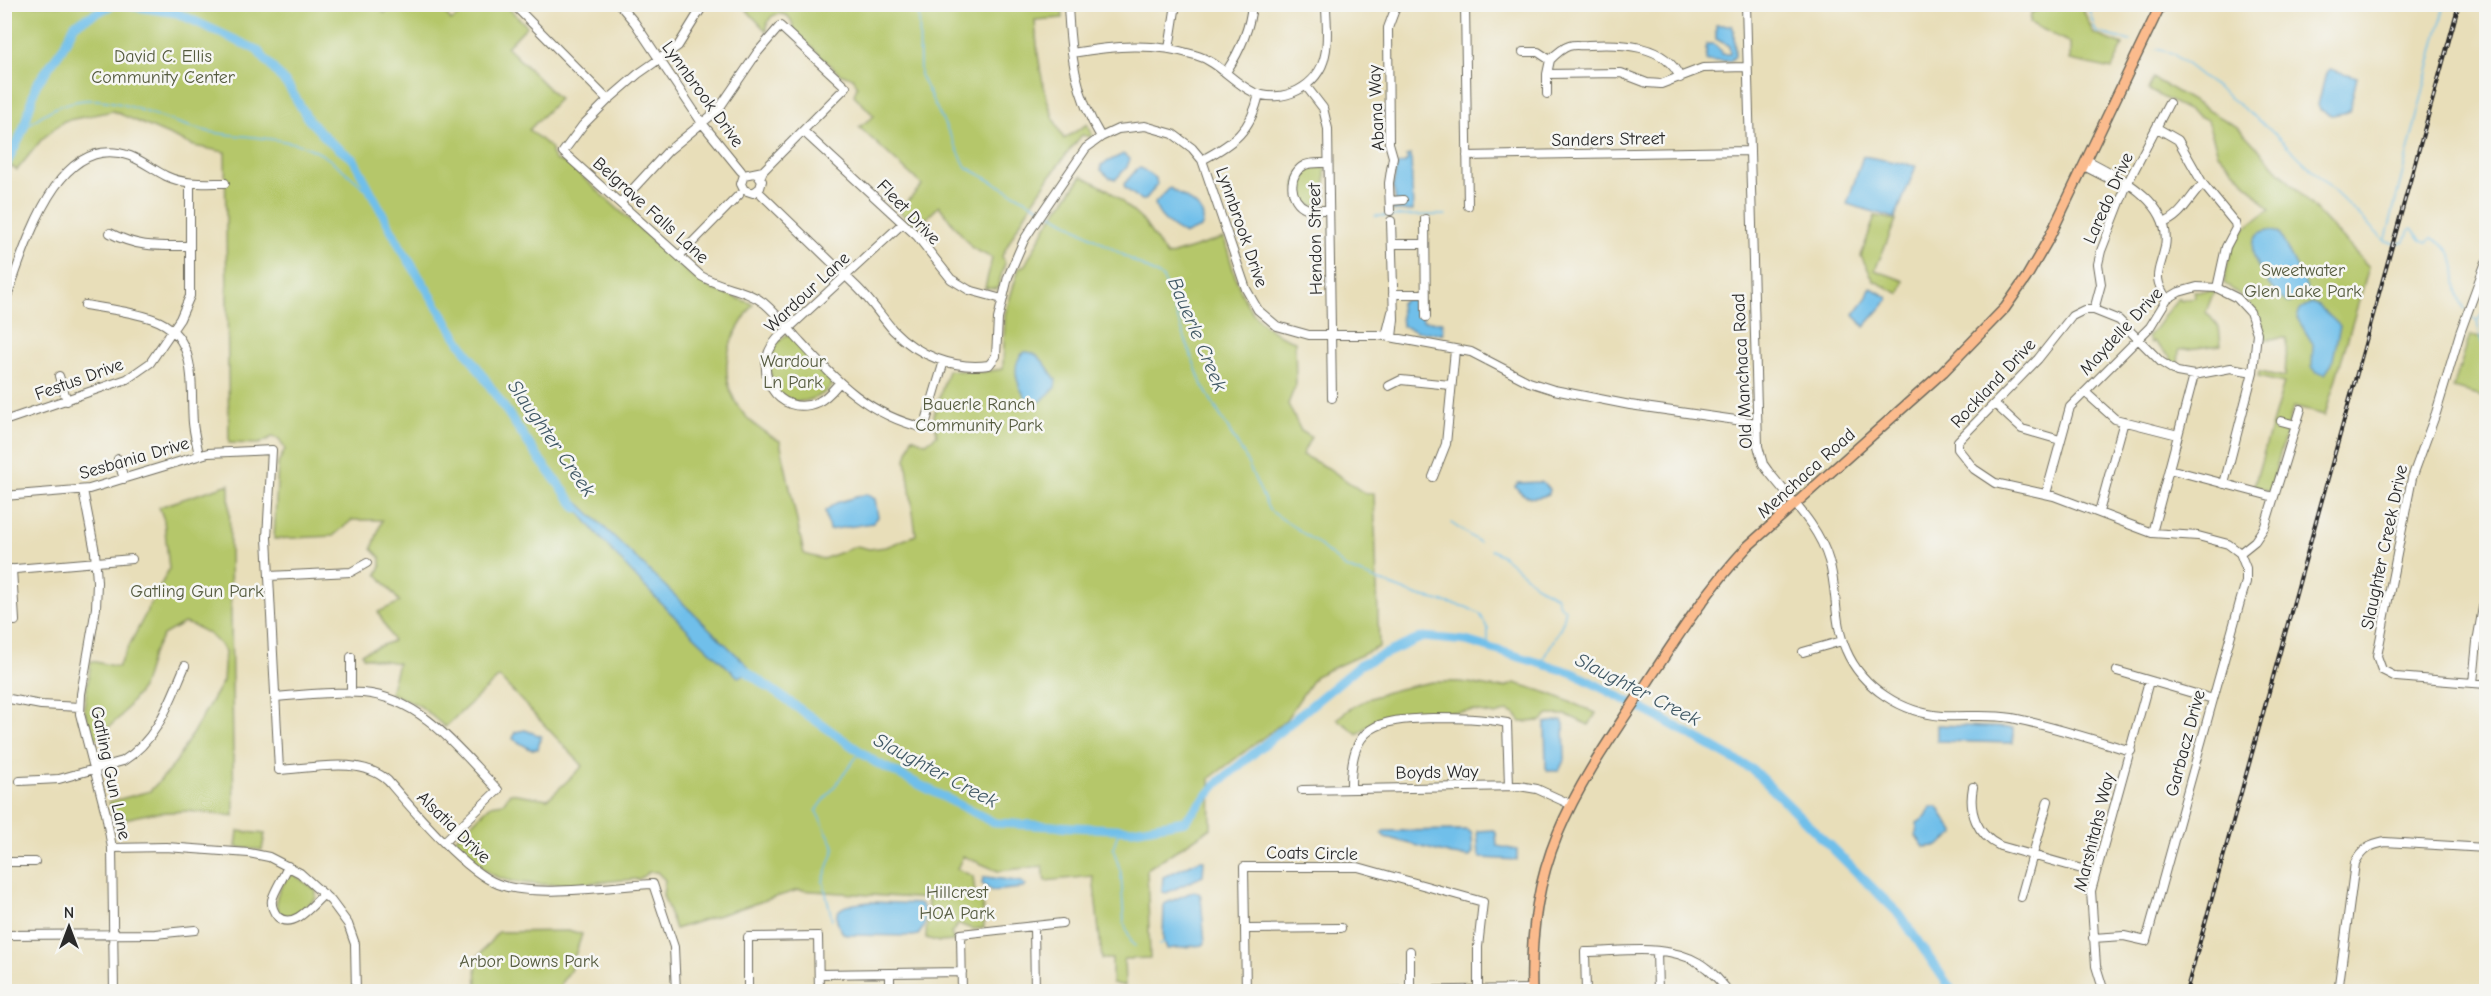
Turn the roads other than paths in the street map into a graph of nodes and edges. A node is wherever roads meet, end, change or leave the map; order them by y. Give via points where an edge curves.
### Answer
1 (513, 4) edge
2 (619, 4) edge
3 (704, 4) edge
4 (1068, 4) edge
5 (1176, 4) edge
6 (1252, 4) edge
7 (1326, 4) edge
8 (1397, 4) edge
9 (1465, 4) edge
10 (1746, 4) edge
11 (2161, 4) edge
12 (1169, 50) junction
13 (1523, 52) dead end
14 (1072, 53) junction
15 (658, 59) junction
16 (1550, 60) junction
17 (1747, 67) junction
18 (1226, 72) junction
19 (1546, 74) junction
20 (1680, 78) junction
21 (1305, 86) junction
22 (1259, 94) junction
23 (1547, 94) dead end
24 (608, 100) junction
25 (2169, 103) dead end
26 (702, 123) junction
27 (2157, 128) junction
28 (803, 131) junction
29 (1101, 137) junction
30 (1749, 151) junction
31 (1467, 156) junction
32 (1202, 160) junction
33 (1328, 163) junction
34 (2086, 163) junction
35 (744, 174) junction
36 (760, 174) junction
37 (190, 183) junction
38 (225, 183) dead end
39 (2127, 184) junction
40 (2203, 184) junction
41 (751, 192) junction
42 (1403, 200) dead end
43 (1389, 201) junction
44 (620, 203) junction
45 (1468, 206) dead end
46 (1329, 210) junction
47 (1390, 211) dead end
48 (1425, 219) dead end
49 (1391, 221) dead end
50 (903, 223) junction
51 (2163, 223) junction
52 (110, 233) dead end
53 (1392, 244) junction
54 (1424, 244) junction
55 (190, 246) junction
56 (678, 256) junction
57 (2487, 262) edge
58 (845, 276) junction
59 (2217, 288) junction
60 (1393, 294) junction
61 (1425, 294) junction
62 (1002, 299) junction
63 (2167, 299) junction
64 (4, 304) edge
65 (85, 305) dead end
66 (2094, 310) junction
67 (1426, 317) dead end
68 (789, 329) junction
69 (172, 331) junction
70 (1331, 335) junction
71 (1389, 337) junction
72 (2138, 339) junction
73 (1455, 350) junction
74 (944, 361) junction
75 (2253, 372) junction
76 (2194, 375) junction
77 (59, 376) dead end
78 (839, 383) junction
79 (1450, 385) junction
80 (1389, 386) dead end
81 (2085, 392) junction
82 (1332, 398) dead end
83 (67, 401) junction
84 (1995, 404) junction
85 (2301, 409) dead end
86 (4, 421) edge
87 (2124, 421) junction
88 (2281, 421) dead end
89 (1756, 423) junction
90 (2296, 425) junction
91 (2178, 435) junction
92 (2060, 440) junction
93 (199, 455) junction
94 (118, 459) dead end
95 (2169, 469) junction
96 (1433, 477) dead end
97 (124, 479) junction
98 (2224, 484) junction
99 (83, 490) junction
100 (2046, 494) junction
101 (4, 496) edge
102 (2274, 497) junction
103 (1795, 505) junction
104 (2099, 512) junction
105 (2152, 532) junction
106 (2240, 554) junction
107 (132, 560) dead end
108 (96, 562) junction
109 (367, 563) dead end
110 (8, 569) edge
111 (269, 576) junction
112 (2487, 602) edge
113 (15, 621) dead end
114 (2483, 625) edge
115 (1842, 641) junction
116 (1803, 652) dead end
117 (351, 657) dead end
118 (185, 666) dead end
119 (2117, 671) dead end
120 (2150, 681) junction
121 (2473, 683) junction
122 (2487, 684) edge
123 (351, 693) junction
124 (275, 697) junction
125 (4, 699) edge
126 (2213, 699) junction
127 (80, 707) junction
128 (2131, 751) junction
129 (94, 771) junction
130 (20, 781) dead end
131 (1509, 786) junction
132 (1973, 788) dead end
133 (1351, 789) junction
134 (1302, 790) dead end
135 (2048, 801) dead end
136 (1570, 804) junction
137 (445, 841) junction
138 (112, 848) junction
139 (2487, 848) edge
140 (2033, 855) junction
141 (4, 862) edge
142 (35, 862) dead end
143 (288, 866) junction
144 (2096, 873) junction
145 (324, 894) junction
146 (2021, 897) dead end
147 (1062, 923) dead end
148 (1034, 927) junction
149 (1341, 928) dead end
150 (1246, 929) junction
151 (195, 930) dead end
152 (113, 934) junction
153 (4, 935) edge
154 (2093, 938) junction
155 (1410, 951) dead end
156 (1657, 951) junction
157 (962, 972) junction
158 (890, 973) junction
159 (819, 974) junction
160 (1478, 989) junction
161 (1410, 990) edge
162 (1532, 990) edge
163 (114, 992) edge
164 (356, 992) edge
165 (676, 992) edge
166 (748, 992) edge
167 (819, 992) edge
168 (890, 992) edge
169 (962, 992) edge
170 (1035, 992) edge
171 (1246, 992) edge
172 (1304, 992) edge
173 (1586, 992) edge
174 (1658, 992) edge
175 (1729, 992) edge
176 (2104, 992) edge
177 (2338, 992) edge

1 - 24 street
2 - 15 street, Lynnbrook Drive
3 - 15 street via 682,42
4 - 14 street
5 - 12 street
6 - 18 street via 1248,30
7 - 21 street via 1325,56 1316,75
8 - 43 street, Abana Way via 1388,28 1389,144 1393,158
9 - 31 street
10 - 17 street, Old Manchaca Road
11 - 34 main road, Menchaca Road
12 - 14 street via 1115,46
12 - 18 street via 1199,56
13 - 16 street via 1538,52
14 - 29 street via 1085,109
15 - 24 street
15 - 26 street, Lynnbrook Drive
16 - 19 street
16 - 20 street via 1569,46 1617,44 1664,57
17 - 20 street via 1703,68
17 - 30 street, Old Manchaca Road
18 - 22 street
19 - 20 street via 1621,73 1654,84
19 - 23 street
21 - 22 street via 1282,96
21 - 33 street, Hendon Street via 1320,103 1326,118
22 - 32 street via 1254,115 1243,132
24 - 44 street, Belgrave Falls Lane via 563,152
25 - 27 street, Laredo Drive
26 - 28 street via 722,106 780,26 846,87
26 - 35 street, Lynnbrook Drive
26 - 44 street via 668,151
27 - 39 street, Laredo Drive
27 - 40 street via 2178,140
28 - 36 street
28 - 50 street, Fleet Drive
29 - 32 street, Lynnbrook Drive via 1133,126 1153,127 1182,140
29 - 62 street, Lynnbrook Drive via 1083,152 1039,217 1019,251
30 - 31 street, Sanders Street
30 - 89 street, Old Manchaca Road
31 - 45 street
32 - 70 street, Lynnbrook Drive via 1253,304 1284,330
33 - 46 street, Hendon Street
33 - 46 street via 1302,167 1295,174 1292,189 1295,199 1304,207
34 - 39 street via 2122,178
34 - 103 main road, Menchaca Road via 2040,255 1995,319 1943,372
35 - 36 street
35 - 41 street
36 - 41 street
37 - 38 street
37 - 55 street, Festus Drive
37 - 64 street via 167,177 144,162 120,154 96,155 73,165 57,181 42,210
39 - 51 street via 2151,203
39 - 66 street, Laredo Drive via 2099,256 2101,284
40 - 51 street via 2175,217
40 - 59 street via 2236,226 2226,247
41 - 56 street
41 - 58 street, Lynnbrook Drive
42 - 43 street
43 - 47 street, Abana Way
44 - 56 street, Belgrave Falls Lane
46 - 70 street, Hendon Street
48 - 54 street
49 - 53 street
50 - 58 street, Wardour Lane
50 - 62 street, Fleet Drive via 956,283
51 - 63 street via 2165,242 2157,277
52 - 55 street via 145,246
53 - 54 street
53 - 60 street
54 - 61 street
55 - 69 street, Festus Drive via 190,296
56 - 68 street, Belgrave Falls Lane via 707,279 762,302
57 - 121 street, Slaughter Creek Drive via 2412,478 2377,656 2382,670 2396,677
58 - 68 street, Wardour Lane
58 - 74 street, Lynnbrook Drive via 902,339
59 - 63 street, Maydelle Drive via 2192,288
59 - 75 street via 2237,298 2252,315 2258,340
60 - 61 street
60 - 71 street via 1394,319
61 - 67 street
62 - 74 street, Lynnbrook Drive via 992,363 968,366
63 - 72 street, Maydelle Drive
65 - 69 street via 152,318
66 - 72 street via 2119,320
66 - 84 street, Rockland Drive via 2072,316
68 - 78 street, Belgrave Falls Lane
68 - 78 street, Wardour Lane via 773,343 766,356 765,374 773,391 786,401 808,405 822,399
69 - 83 street, Festus Drive via 150,363 137,374
69 - 93 street via 190,363
70 - 71 street, Lynnbrook Drive
70 - 82 street, Hendon Street
71 - 73 street, Lynnbrook Drive
72 - 76 street via 2165,365
72 - 81 street, Maydelle Drive
73 - 79 street
73 - 89 street, Lynnbrook Drive via 1478,355 1554,390
74 - 78 street, Belgrave Falls Lane via 924,428 880,412
75 - 76 street via 2225,369
75 - 98 street
76 - 91 street
77 - 83 street
79 - 80 street via 1401,380
79 - 96 street via 1446,444
81 - 87 street via 2112,416
81 - 92 street, Maydelle Drive via 2068,410
83 - 86 street, Festus Drive
84 - 92 street via 2022,429
84 - 100 street, Rockland Drive via 1958,441 1958,449 1989,480
85 - 90 street
87 - 91 street
87 - 104 street
88 - 90 street
89 - 103 street, Old Manchaca Road via 1763,464
90 - 102 street
91 - 95 street
92 - 100 street, Maydelle Drive
93 - 97 street, Sesbania Drive
93 - 111 street, Sesbania Drive via 228,450 272,450 267,527
94 - 97 street
95 - 98 street
95 - 105 street
97 - 99 street, Sesbania Drive
98 - 102 street
99 - 101 street, Sesbania Drive
99 - 108 street, Gatling Gun Lane
100 - 104 street, Rockland Drive
102 - 106 street via 2263,532
103 - 115 street, Old Manchaca Road via 1820,538 1829,561
103 - 136 main road, Menchaca Road via 1727,569 1620,722
104 - 105 street, Rockland Drive
105 - 106 street, Rockland Drive via 2204,537 2223,542
106 - 126 street, Garbacz Drive via 2246,582
107 - 108 street
108 - 110 street
108 - 127 street, Gatling Gun Lane via 96,608
109 - 111 street via 351,572
110 - 113 street
111 - 124 street
112 - 114 street
114 - 121 street
115 - 116 street
115 - 128 street, Old Manchaca Road via 1862,675 1906,707 1935,715 2011,718
117 - 123 street
118 - 129 street via 161,721 147,741 123,761
119 - 120 street
120 - 126 street
120 - 128 street, Marshitahs Way
121 - 122 street, Slaughter Creek Drive
123 - 124 street
123 - 137 street via 387,698 423,715 498,790
124 - 137 street, Alsatia Drive via 279,770 349,766 369,769 388,781
125 - 127 street
126 - 154 street, Garbacz Drive via 2146,941 2124,936
127 - 129 street, Gatling Gun Lane
128 - 144 street, Marshitahs Way
129 - 130 street via 59,779
129 - 138 street, Gatling Gun Lane
131 - 133 street, Boyds Way
131 - 133 street via 1507,723 1478,718 1414,719 1382,723 1362,738 1352,756
131 - 136 street, Boyds Way via 1532,787
132 - 140 street via 1971,807 1982,832 2000,846
133 - 134 street, Boyds Way
135 - 140 street
136 - 162 main road, Menchaca Road via 1555,835 1537,899
137 - 165 street, Alsatia Drive via 468,866 498,884 534,891 653,884 674,948
138 - 143 street via 223,851 259,855
138 - 152 street, Gatling Gun Lane
139 - 177 street via 2385,842 2364,849 2355,862
140 - 144 street
140 - 146 street
141 - 142 street
143 - 145 street
143 - 145 street via 273,900 277,916 295,919
144 - 154 street, Marshitahs Way via 2091,898
145 - 164 street via 343,915 352,933
147 - 148 street
148 - 157 street via 961,934
148 - 170 street
149 - 150 street
150 - 160 street, Coats Circle via 1245,867 1371,869 1483,902
150 - 171 street, Coats Circle
151 - 152 street
152 - 153 street
152 - 163 street, Gatling Gun Lane
154 - 176 street, Marshitahs Way
155 - 161 street
156 - 173 street via 1585,952
156 - 174 street
156 - 175 street via 1693,959
157 - 158 street
157 - 169 street
158 - 159 street
158 - 168 street
159 - 166 street via 818,936 748,937
159 - 167 street
160 - 161 street
160 - 162 street
161 - 172 street

